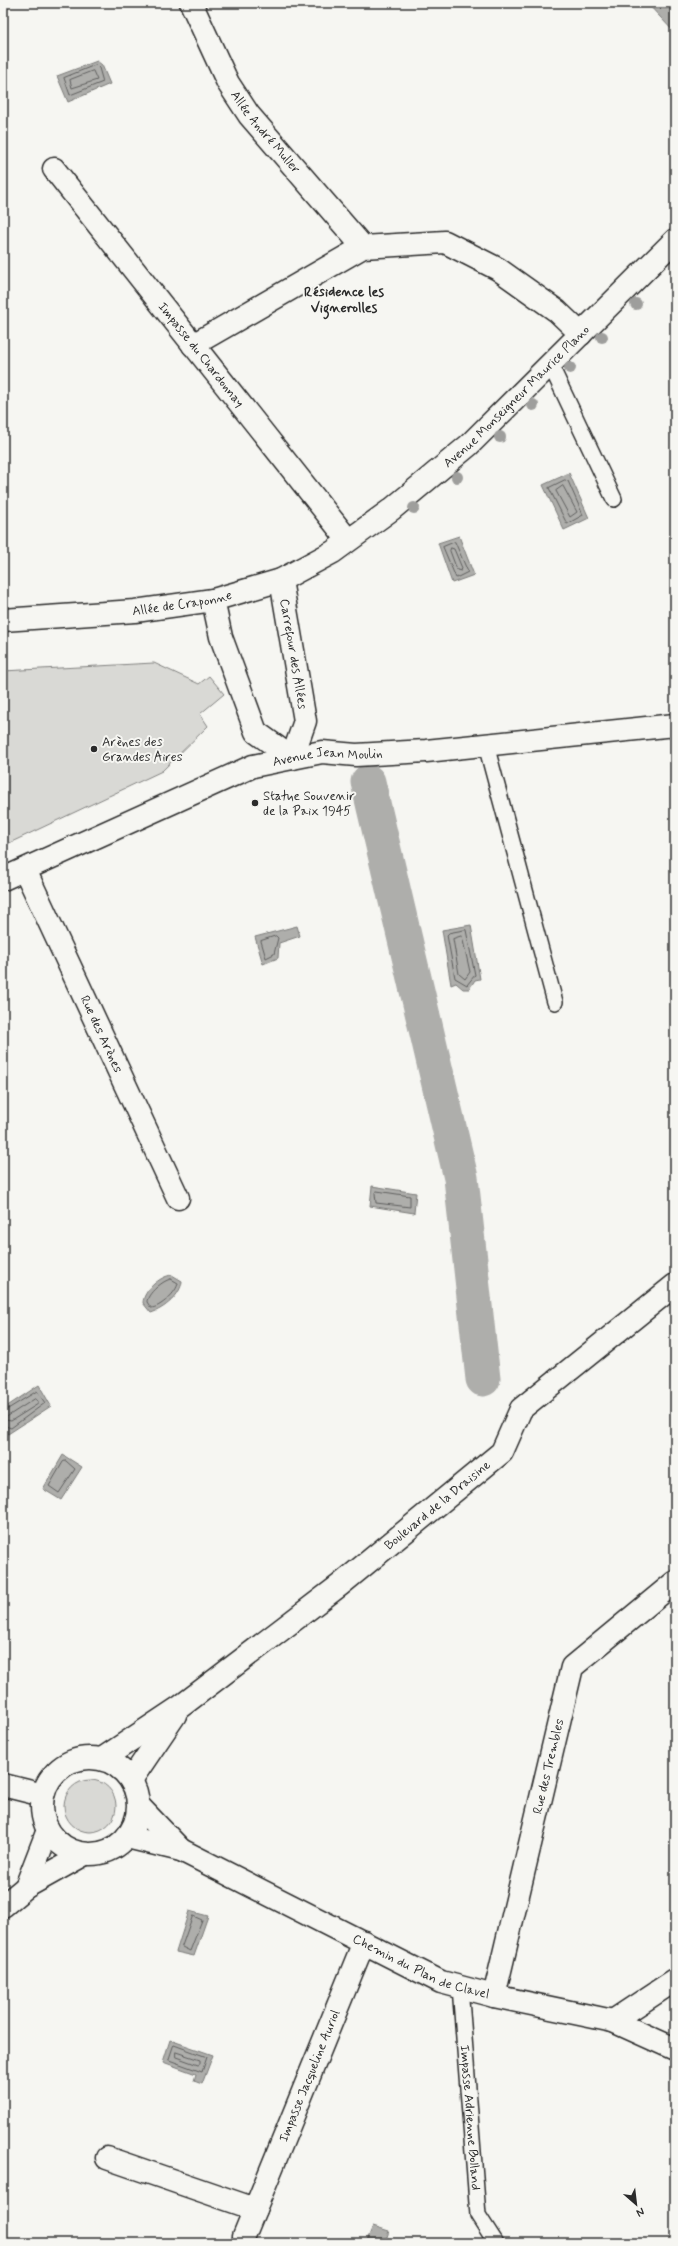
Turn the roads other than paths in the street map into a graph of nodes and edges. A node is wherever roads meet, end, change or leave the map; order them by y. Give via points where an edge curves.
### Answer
1 (191, 3) edge
2 (54, 169) dead end
3 (675, 240) edge
4 (363, 247) junction
5 (581, 334) junction
6 (193, 344) junction
7 (550, 364) junction
8 (614, 499) dead end
9 (348, 540) junction
10 (281, 580) junction
11 (213, 600) junction
12 (3, 620) edge
13 (675, 725) edge
14 (486, 745) junction
15 (292, 758) junction
16 (25, 870) junction
17 (3, 879) edge
18 (555, 1002) dead end
19 (178, 1198) dead end
20 (675, 1285) edge
21 (675, 1582) edge
22 (180, 1707) junction
23 (102, 1759) junction
24 (131, 1780) junction
25 (3, 1785) edge
26 (43, 1796) junction
27 (138, 1806) junction
28 (48, 1830) junction
29 (127, 1837) junction
30 (181, 1850) junction
31 (85, 1854) junction
32 (26, 1887) junction
33 (3, 1906) edge
34 (364, 1942) junction
35 (675, 1980) edge
36 (460, 1987) junction
37 (494, 1996) junction
38 (613, 2022) junction
39 (675, 2049) edge
40 (107, 2158) dead end
41 (255, 2209) junction
42 (244, 2236) dead end
43 (496, 2243) edge

1 - 4 street, Allée André Muller via 228,83 249,115
2 - 6 street, Impasse du Chardonnay
3 - 5 street, Avenue Monseigneur Maurice Plano
4 - 5 street via 445,242 498,269 557,311
4 - 6 street
5 - 7 street, Avenue Monseigneur Maurice Plano
6 - 9 street, Impasse du Chardonnay
7 - 8 lane
7 - 9 street, Avenue Monseigneur Maurice Plano via 469,445 392,509
9 - 10 street, Allée de Craponne via 333,552
10 - 11 street, Allée de Craponne
10 - 15 street, Carrefour des Allées via 305,721
11 - 12 street, Allée de Craponne via 135,611
11 - 15 street via 221,637 256,732
13 - 14 street, Avenue Jean Moulin
14 - 15 street, Avenue Jean Moulin via 426,752 356,755 322,752
14 - 18 lane
15 - 16 street, Avenue Jean Moulin via 253,766
16 - 17 street, Avenue Jean Moulin
16 - 19 street, Rue des Arènes
20 - 22 street, Boulevard de la Draisine via 520,1409 502,1452 340,1585
21 - 37 street, Rue des Trembles via 572,1667
22 - 23 street, Boulevard de la Draisine
22 - 24 street, Boulevard de la Draisine
23 - 24 street via 118,1767
23 - 26 street via 86,1758 71,1762 59,1770 49,1782
24 - 27 street via 137,1793
25 - 26 street
26 - 28 street via 42,1809
27 - 29 street via 136,1822
27 - 30 street, Chemin du Plan de Clavel
28 - 31 street via 57,1842 70,1850
28 - 32 street
29 - 30 street, Chemin du Plan de Clavel
29 - 31 street via 115,1848 101,1854
30 - 34 street, Chemin du Plan de Clavel
31 - 32 street
32 - 33 street
34 - 36 street, Chemin du Plan de Clavel via 441,1982
34 - 41 street, Impasse Jacqueline Auriol
35 - 38 street
36 - 37 street, Chemin du Plan de Clavel
36 - 43 lane, Impasse Adrienne Bolland via 478,2215
37 - 38 street, Chemin du Plan de Clavel
38 - 39 street, Chemin du Plan de Clavel
40 - 41 street
41 - 42 street, Impasse Jacqueline Auriol

